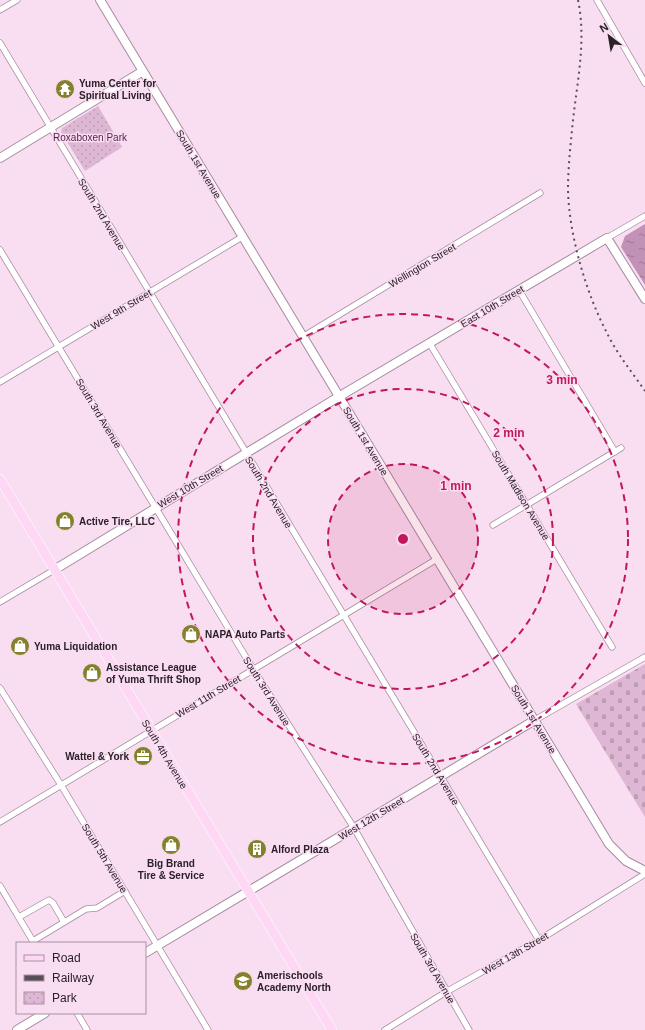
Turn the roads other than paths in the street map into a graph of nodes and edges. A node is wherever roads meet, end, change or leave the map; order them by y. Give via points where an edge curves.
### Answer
1 (17, 0) edge
2 (100, 0) edge
3 (598, 0) edge
4 (0, 10) edge
5 (0, 43) edge
6 (143, 71) junction
7 (645, 83) edge
8 (50, 128) junction
9 (0, 158) edge
10 (540, 193) dead end
11 (645, 216) edge
12 (242, 237) junction
13 (608, 238) junction
14 (0, 250) edge
15 (519, 290) junction
16 (150, 292) junction
17 (645, 299) edge
18 (304, 336) junction
19 (430, 344) junction
20 (59, 346) junction
21 (0, 382) edge
22 (340, 396) junction
23 (621, 448) dead end
24 (615, 452) junction
25 (245, 453) junction
26 (0, 478) edge
27 (527, 504) junction
28 (155, 507) junction
29 (493, 525) dead end
30 (436, 559) junction
31 (54, 570) junction
32 (0, 602) edge
33 (342, 615) junction
34 (612, 647) dead end
35 (645, 657) edge
36 (253, 668) junction
37 (0, 688) edge
38 (535, 720) junction
39 (151, 730) junction
40 (440, 776) junction
41 (61, 785) junction
42 (0, 822) edge
43 (354, 828) junction
44 (645, 871) edge
45 (645, 874) edge
46 (0, 886) edge
47 (125, 890) junction
48 (248, 892) junction
49 (19, 917) junction
50 (64, 922) junction
51 (539, 940) junction
52 (34, 942) edge
53 (158, 946) junction
54 (146, 952) edge
55 (446, 992) junction
56 (43, 1014) edge
57 (78, 1014) edge
58 (17, 1030) edge
59 (87, 1030) edge
60 (208, 1030) edge
61 (332, 1030) edge
62 (385, 1030) edge
63 (469, 1030) edge

1 - 4 street
2 - 6 street, South 1st Avenue
3 - 7 street
5 - 8 street, South 2nd Avenue
6 - 8 street
6 - 12 street, South 1st Avenue
8 - 9 street
8 - 16 street, South 2nd Avenue
10 - 18 street, Wellington Street
11 - 13 street, East 10th Street
12 - 16 street, West 9th Street
12 - 18 street, South 1st Avenue
13 - 15 street, East 10th Street
13 - 17 street
14 - 20 street, South 3rd Avenue
15 - 19 street, East 10th Street
15 - 24 street
16 - 20 street, West 9th Street
16 - 25 street, South 2nd Avenue
18 - 22 street, South 1st Avenue
19 - 22 street, East 10th Street
19 - 27 street, South Madison Avenue
20 - 21 street, West 9th Street
20 - 28 street, South 3rd Avenue
22 - 25 street, West 10th Street
22 - 30 street, South 1st Avenue
23 - 24 street
24 - 27 street
25 - 28 street, West 10th Street
25 - 33 street, South 2nd Avenue
26 - 31 main road, South 4th Avenue
27 - 29 street
27 - 34 street, South Madison Avenue
28 - 31 street, West 10th Street
28 - 36 street, South 3rd Avenue
30 - 33 street, West 11th Street
30 - 38 street, South 1st Avenue
31 - 32 street, West 10th Street
31 - 39 main road, South 4th Avenue
33 - 36 street, West 11th Street
33 - 40 street, South 2nd Avenue
35 - 38 street
36 - 39 street, West 11th Street
36 - 43 street, South 3rd Avenue
37 - 41 street, South 5th Avenue
38 - 40 street, West 12th Street
38 - 44 street, South 1st Avenue via 609,844 626,861
39 - 41 street, West 11th Street
39 - 48 main road, South 4th Avenue
40 - 43 street, West 12th Street
40 - 51 street, South 2nd Avenue
41 - 42 street, West 11th Street
41 - 47 street, South 5th Avenue
43 - 48 street, West 12th Street
43 - 55 street, South 3rd Avenue
45 - 51 street, West 13th Street
46 - 49 street
47 - 50 street via 97,908 86,909
47 - 53 street, South 5th Avenue
48 - 53 street, West 12th Street
48 - 61 main road, South 4th Avenue
49 - 50 street via 49,900
49 - 52 street
50 - 52 street
51 - 55 street, West 13th Street
53 - 54 street, West 12th Street
53 - 60 street, South 5th Avenue
55 - 62 street, West 13th Street
55 - 63 street, South 3rd Avenue
56 - 58 street
57 - 59 street

